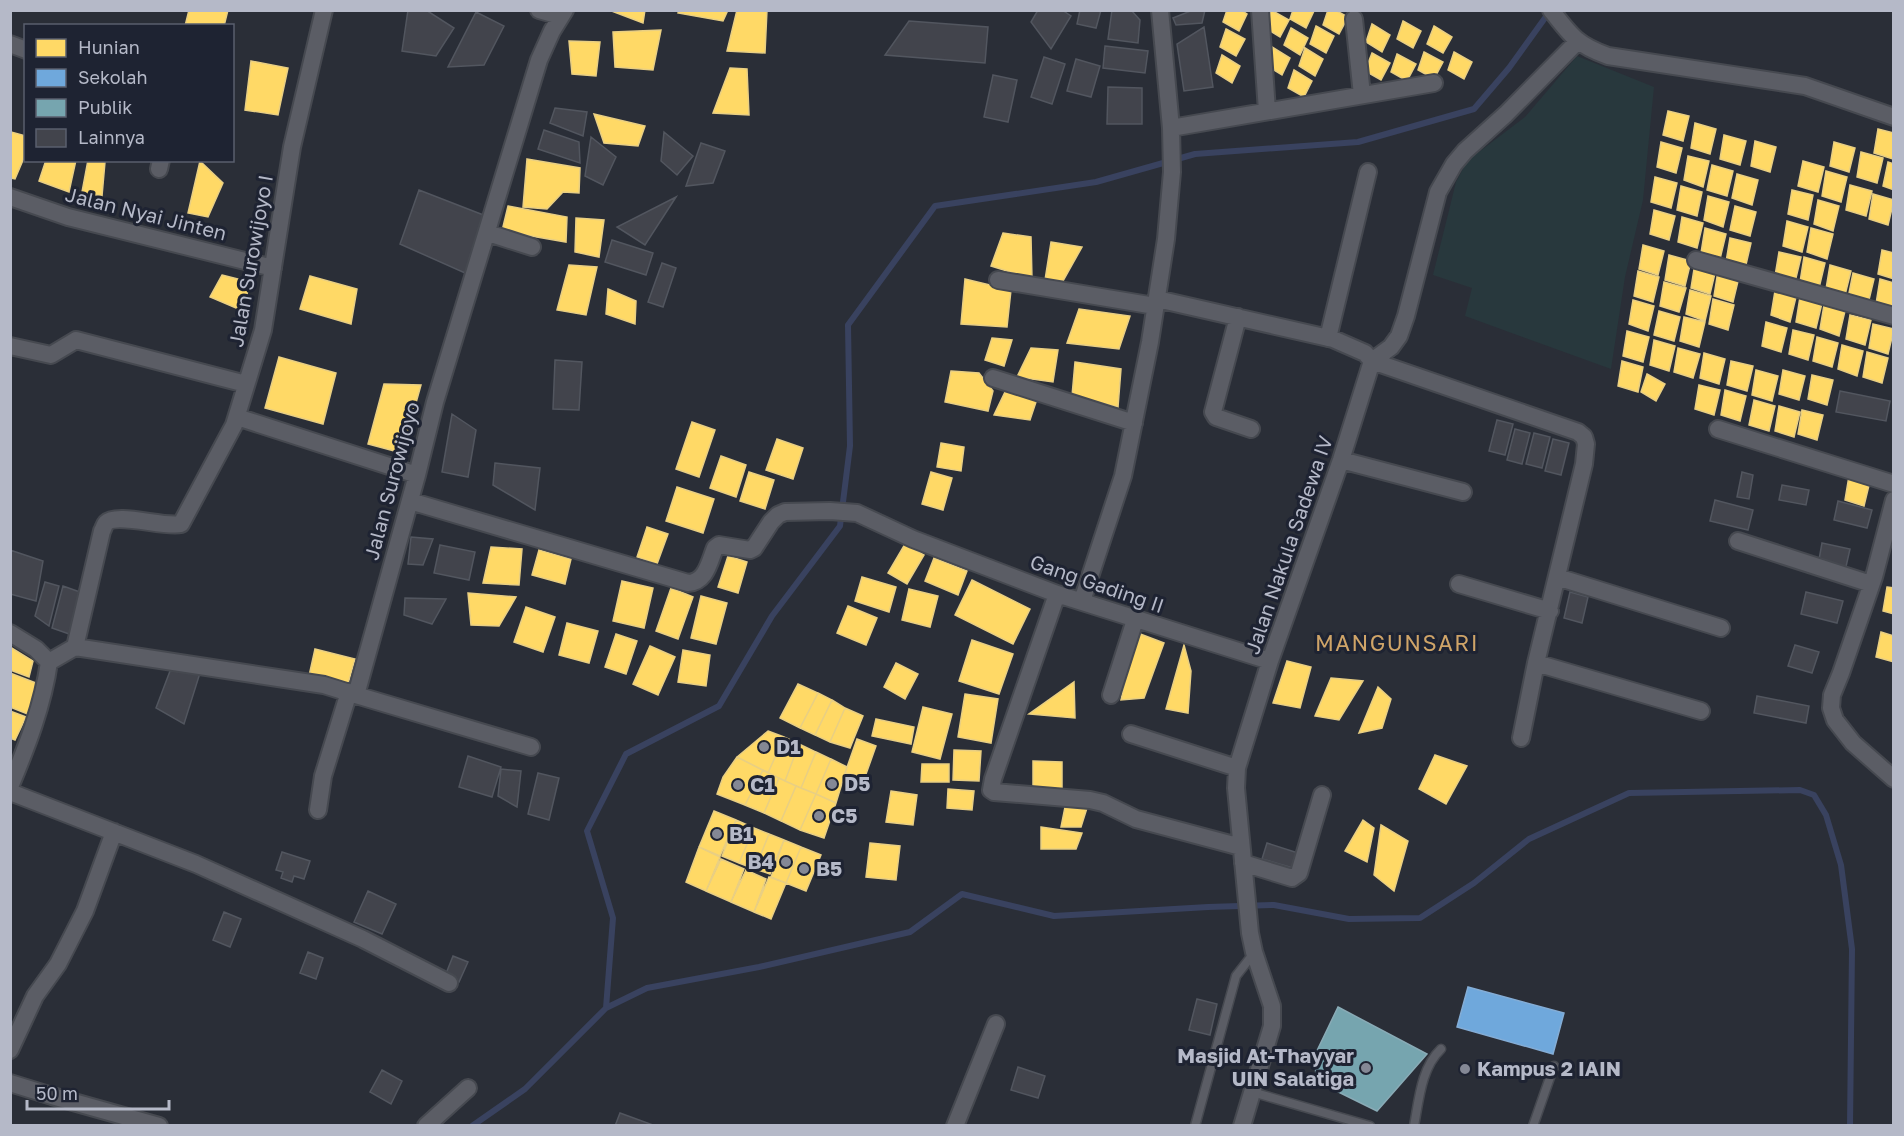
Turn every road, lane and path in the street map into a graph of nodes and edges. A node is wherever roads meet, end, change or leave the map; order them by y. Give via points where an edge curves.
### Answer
1 (324, 10) edge
2 (539, 10) edge
3 (1160, 10) edge
4 (1260, 10) edge
5 (562, 13) edge
6 (1554, 15) edge
7 (1354, 19) dead end
8 (1577, 42) junction
9 (1434, 83) dead end
10 (1362, 95) junction
11 (1267, 111) junction
12 (1893, 117) edge
13 (1171, 136) junction
14 (1368, 172) dead end
15 (10, 197) edge
16 (488, 233) junction
17 (532, 247) dead end
18 (1696, 260) dead end
19 (273, 268) junction
20 (998, 280) dead end
21 (1156, 303) junction
22 (1893, 316) edge
23 (1238, 317) junction
24 (1328, 338) junction
25 (10, 346) edge
26 (1372, 361) junction
27 (993, 378) dead end
28 (246, 384) junction
29 (237, 417) junction
30 (1134, 423) junction
31 (1251, 429) dead end
32 (1718, 429) dead end
33 (1341, 460) junction
34 (417, 475) junction
35 (1893, 484) edge
36 (1463, 492) dead end
37 (1893, 500) edge
38 (410, 501) junction
39 (1738, 541) dead end
40 (1557, 577) junction
41 (1459, 584) dead end
42 (1871, 584) junction
43 (1057, 594) junction
44 (1082, 601) junction
45 (1550, 611) junction
46 (1135, 620) junction
47 (1721, 628) dead end
48 (10, 633) edge
49 (75, 646) junction
50 (1270, 661) junction
51 (49, 662) junction
52 (1536, 663) junction
53 (352, 693) junction
54 (1111, 694) dead end
55 (1701, 711) dead end
56 (1131, 734) dead end
57 (1521, 738) dead end
58 (531, 747) dead end
59 (1237, 768) junction
60 (1893, 779) edge
61 (10, 787) edge
62 (10, 792) edge
63 (1322, 795) dead end
64 (318, 810) dead end
65 (114, 832) junction
66 (1242, 855) junction
67 (1254, 952) junction
68 (449, 983) dead end
69 (996, 1024) dead end
70 (1441, 1049) dead end
71 (10, 1050) edge
72 (1554, 1066) dead end
73 (10, 1083) edge
74 (468, 1088) dead end
75 (1251, 1091) junction
76 (159, 1125) edge
77 (426, 1125) edge
78 (955, 1125) edge
79 (1195, 1125) edge
80 (1242, 1125) edge
81 (1370, 1125) edge
82 (1414, 1125) edge
83 (1533, 1125) edge

1 - 19 street, Jalan Surowijoyo I via 292,147
2 - 5 street
3 - 13 street
4 - 11 street
5 - 16 street, Jalan Surowijoyo via 539,60
6 - 8 street
7 - 10 street
8 - 12 street via 1608,56 1805,86
8 - 26 street via 1454,164 1438,192 1399,336
9 - 10 street
10 - 11 street
11 - 13 street
13 - 21 street via 1166,239
14 - 24 street
15 - 19 street, Jalan Nyai Jinten via 68,217
16 - 17 street
16 - 34 street, Jalan Surowijoyo via 435,402
18 - 22 street
19 - 28 street, Jalan Surowijoyo I via 263,330
20 - 21 street
21 - 23 street
21 - 30 street
23 - 24 street
23 - 31 street via 1213,412 1216,417
24 - 26 street via 1365,353
25 - 28 street via 51,355 76,340
26 - 33 street, Jalan Nakula Sadewa IV
26 - 40 street via 1584,437 1584,464
27 - 30 street
28 - 29 street, Jalan Surowijoyo I
29 - 34 street
29 - 49 street, Jalan Surowijoyo I via 181,524 116,518 106,522
30 - 44 street via 1123,476
32 - 35 street
33 - 36 street
33 - 50 street, Jalan Nakula Sadewa IV
34 - 38 street, Jalan Surowijoyo
37 - 42 street
38 - 43 street, Gang Gading II via 688,583 700,580 719,545 754,548 778,515 793,511 858,513 913,539
38 - 53 street, Jalan Surowijoyo
39 - 42 street
40 - 45 street
40 - 47 street
41 - 45 street
42 - 60 street via 1832,695 1831,708 1853,743
43 - 44 street, Gang Gading II
43 - 66 street via 991,790 1103,803 1137,819
44 - 46 street, Gang Gading II
45 - 52 street
46 - 50 street, Gang Gading II
46 - 54 street
48 - 51 street
49 - 51 street
49 - 53 street via 324,685
50 - 59 street, Jalan Nakula Sadewa IV
51 - 61 street via 29,740
52 - 55 street
52 - 57 street
53 - 58 street
53 - 64 street, Jalan Surowijoyo via 324,776
56 - 59 street
59 - 66 street, Jalan Nakula Sadewa IV
62 - 65 street
63 - 66 street via 1299,873 1292,878 1284,876
65 - 68 street via 363,939
65 - 71 street via 86,911 58,964 35,996
66 - 67 street, Jalan Nakula Sadewa IV
67 - 75 street, Jalan Nakula Sadewa IV via 1272,1006 1272,1026
67 - 79 lane via 1236,976
69 - 78 street
70 - 82 lane via 1426,1071
72 - 83 lane
73 - 76 street
74 - 77 street
75 - 80 street, Jalan Nakula Sadewa IV
75 - 81 lane

